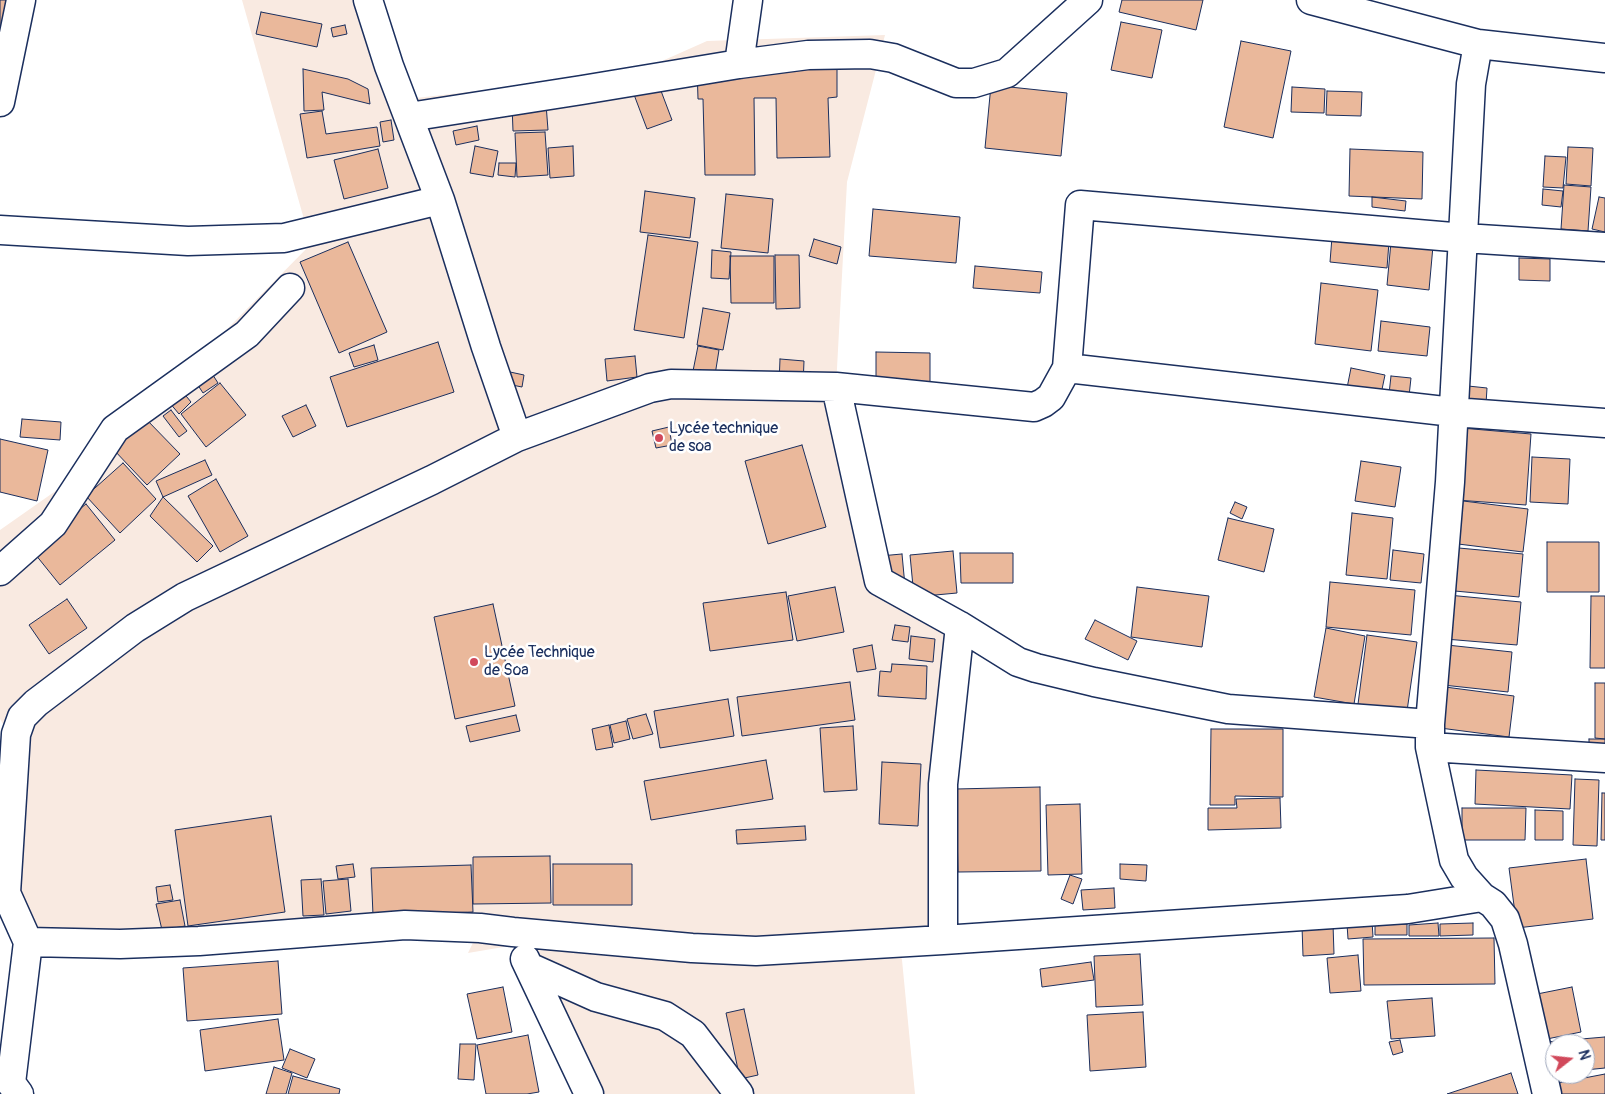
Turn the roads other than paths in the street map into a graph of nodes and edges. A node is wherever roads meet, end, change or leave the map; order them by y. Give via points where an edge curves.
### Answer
1 (21, 0) edge
2 (368, 0) edge
3 (748, 0) edge
4 (1088, 0) edge
5 (1311, 0) edge
6 (1478, 44) junction
7 (1603, 52) edge
8 (739, 64) junction
9 (0, 102) edge
10 (409, 117) junction
11 (440, 200) junction
12 (0, 230) edge
13 (1464, 238) junction
14 (1605, 247) edge
15 (290, 288) dead end
16 (1067, 368) junction
17 (836, 387) junction
18 (1453, 412) junction
19 (1605, 423) edge
20 (517, 437) junction
21 (0, 571) edge
22 (960, 626) junction
23 (8, 735) edge
24 (1430, 735) junction
25 (1605, 758) edge
26 (3, 894) edge
27 (1482, 897) junction
28 (513, 932) junction
29 (943, 940) junction
30 (28, 942) junction
31 (529, 967) junction
32 (19, 1094) edge
33 (589, 1094) edge
34 (739, 1094) edge
35 (1547, 1094) edge

1 - 9 street
2 - 10 street
3 - 8 street
4 - 8 street via 1007,73 974,83 956,83 893,58 870,54 808,55
5 - 6 street
6 - 7 street
6 - 13 street via 1472,84
8 - 10 street
10 - 11 street
11 - 12 street via 284,238 188,240
11 - 20 street
13 - 14 street
13 - 16 street via 1080,204
13 - 18 street
15 - 21 street via 247,334 115,429 53,524
16 - 17 street via 1051,397 1034,407
16 - 18 street
17 - 20 street via 671,384 650,388
17 - 22 street via 879,581
18 - 19 street
18 - 24 street
20 - 23 street via 185,597 135,628 36,703
22 - 24 street via 1018,662 1103,684 1228,709
22 - 29 street via 943,784
23 - 26 street
24 - 25 street
24 - 27 street via 1454,860
26 - 30 street
27 - 29 street via 1408,909
27 - 35 street via 1493,904 1505,919
28 - 29 street via 756,951
28 - 30 street via 405,924 198,941 120,944
28 - 31 street
30 - 32 street via 11,1082
31 - 33 street
31 - 34 street via 596,997 664,1016 693,1034

